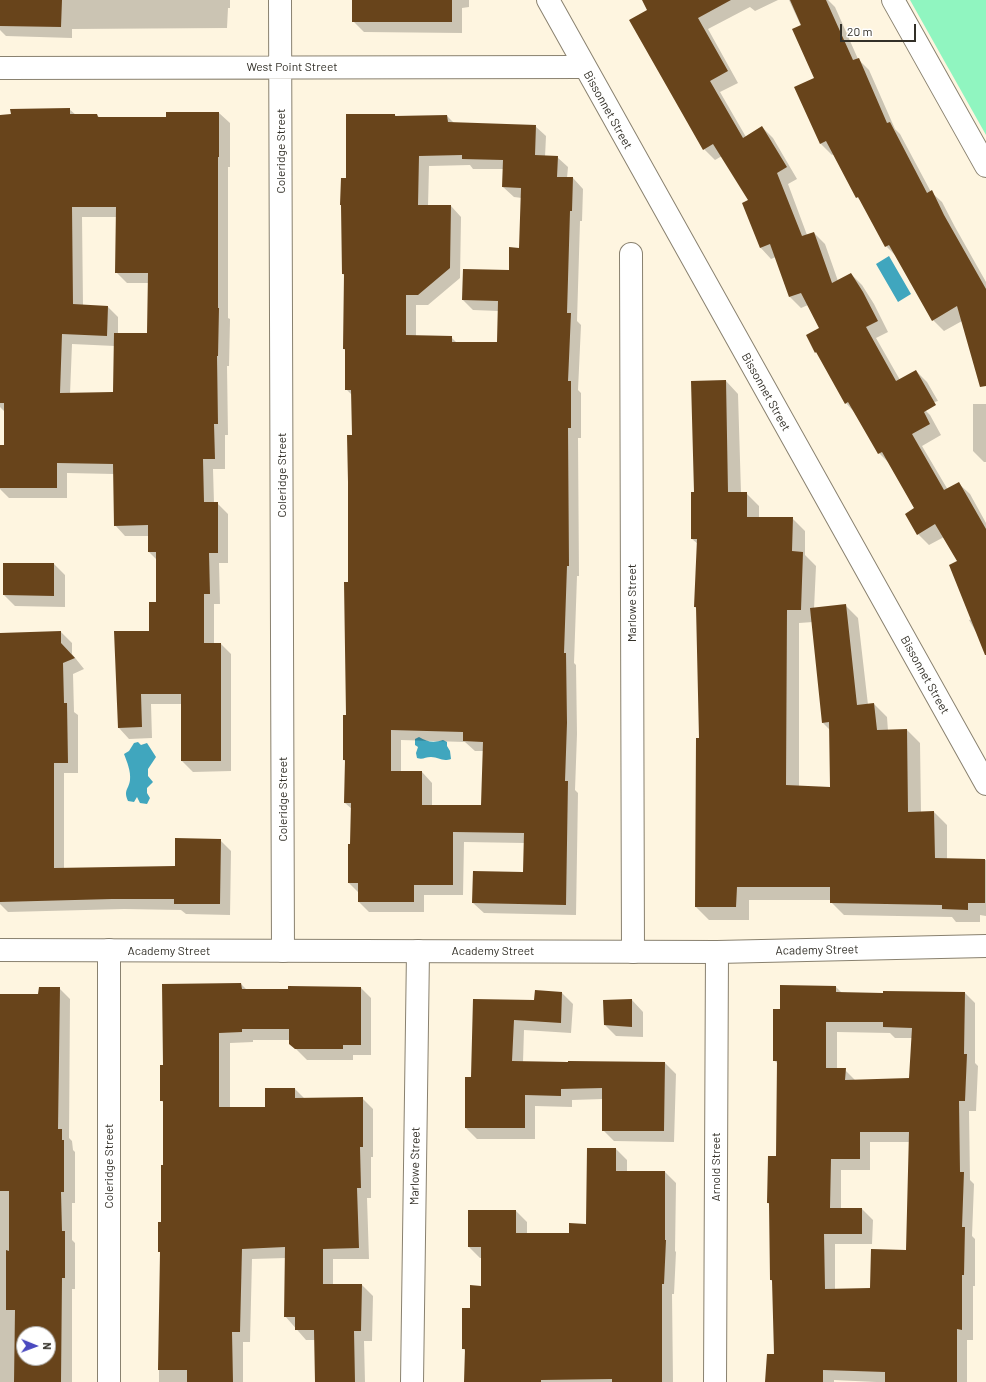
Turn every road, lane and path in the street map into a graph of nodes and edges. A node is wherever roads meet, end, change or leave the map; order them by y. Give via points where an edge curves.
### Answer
1 (280, 0) edge
2 (548, 0) edge
3 (893, 0) edge
4 (280, 67) junction
5 (584, 67) junction
6 (0, 68) edge
7 (986, 166) edge
8 (631, 254) dead end
9 (986, 784) edge
10 (986, 946) edge
11 (0, 950) edge
12 (109, 950) junction
13 (283, 951) junction
14 (418, 951) junction
15 (633, 952) junction
16 (717, 952) junction
17 (109, 1382) edge
18 (412, 1382) edge
19 (715, 1382) edge

1 - 4 street, Coleridge Street
2 - 5 street, Bissonnet Street
3 - 7 street
4 - 5 street, West Point Street
4 - 6 street, West Point Street
4 - 13 street, Coleridge Street
5 - 9 street, Bissonnet Street
8 - 15 street, Marlowe Street
10 - 16 street, Academy Street
11 - 12 street, Academy Street
12 - 13 street, Academy Street
12 - 17 street, Coleridge Street
13 - 14 street, Academy Street
14 - 15 street, Academy Street
14 - 18 street, Marlowe Street
15 - 16 street, Academy Street
16 - 19 street, Arnold Street

